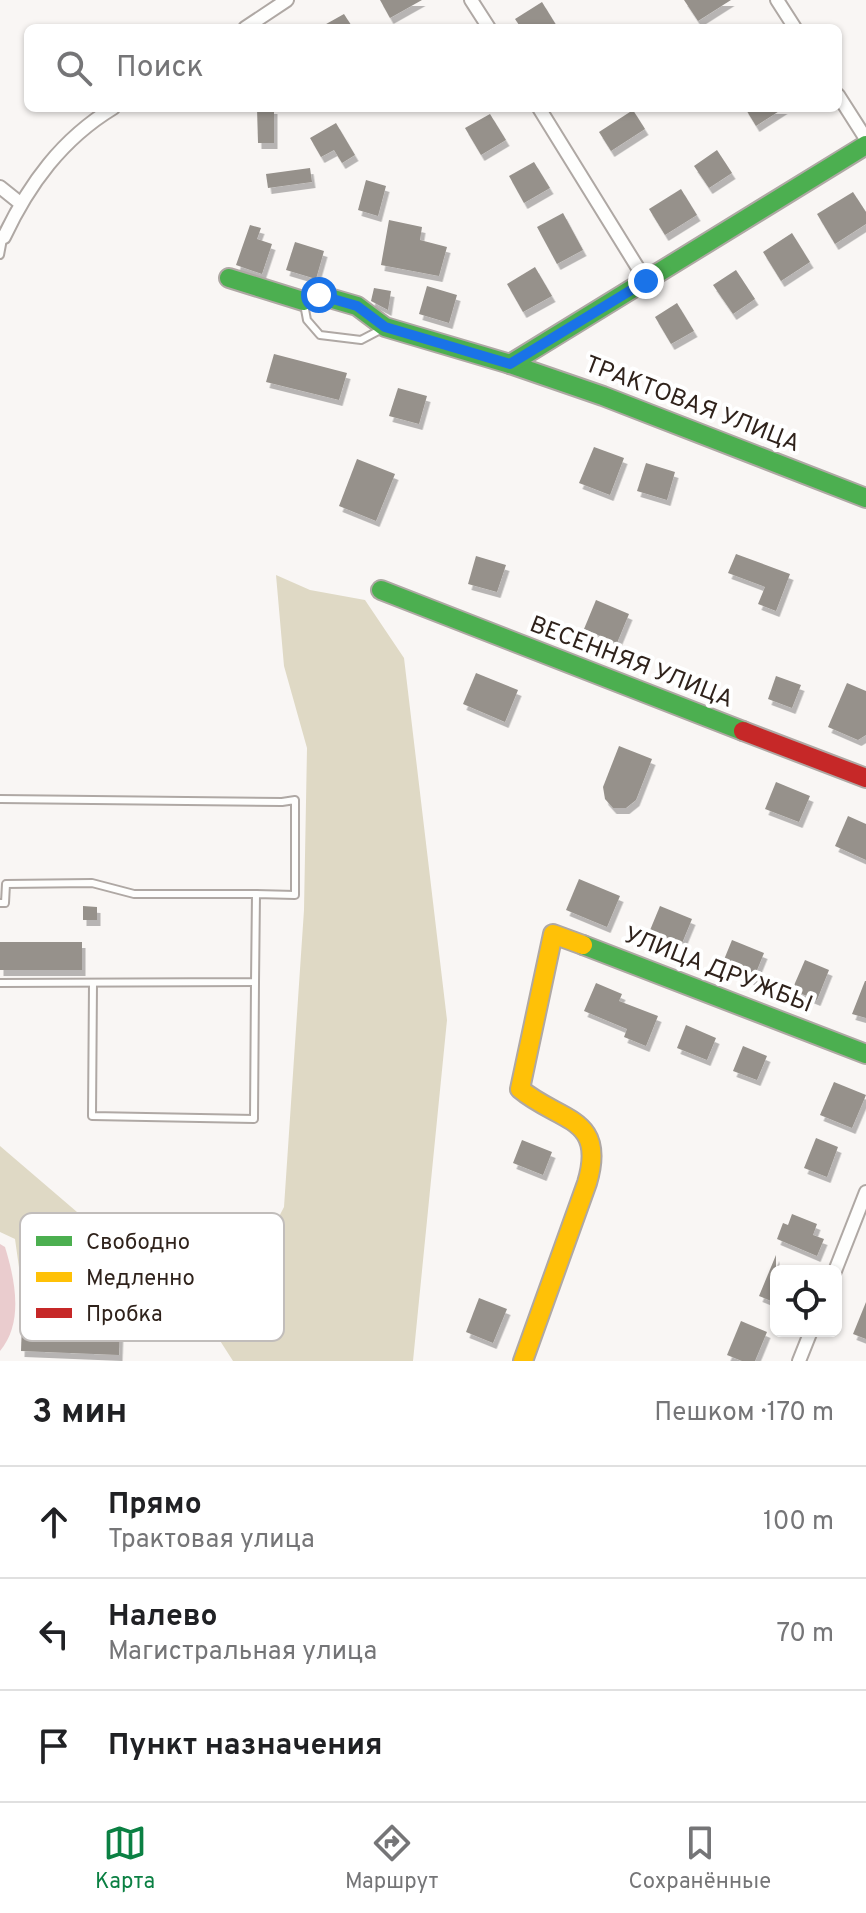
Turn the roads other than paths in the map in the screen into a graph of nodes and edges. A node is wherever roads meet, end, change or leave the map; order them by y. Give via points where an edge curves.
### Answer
1 (471, 0) edge
2 (777, 0) edge
3 (281, 2) edge
4 (251, 24) edge
5 (486, 24) edge
6 (792, 24) edge
7 (842, 101) edge
8 (108, 112) edge
9 (541, 112) edge
10 (866, 139) edge
11 (866, 145) edge
12 (0, 187) edge
13 (20, 203) junction
14 (2, 237) edge
15 (0, 255) edge
16 (229, 278) dead end
17 (646, 281) junction
18 (303, 301) junction
19 (385, 327) junction
20 (510, 364) junction
21 (866, 498) edge
22 (381, 590) dead end
23 (866, 778) edge
24 (0, 799) edge
25 (256, 894) junction
26 (0, 903) edge
27 (255, 982) junction
28 (0, 983) edge
29 (93, 983) junction
30 (866, 1054) edge
31 (866, 1192) edge
32 (837, 1265) edge
33 (809, 1337) edge
34 (523, 1361) edge
35 (799, 1361) edge

1 - 5 street
2 - 6 street
3 - 4 street
7 - 10 street
8 - 13 street via 45,167
9 - 17 street
11 - 17 street
12 - 13 street
13 - 14 street
14 - 15 lane
16 - 18 street, ТРАКТОВАЯ УЛИЦА
17 - 20 street
18 - 19 street, ТРАКТОВАЯ УЛИЦА via 319,295 357,306
18 - 19 lane via 307,320 320,335 361,340
19 - 20 street, ТРАКТОВАЯ УЛИЦА
20 - 21 street, ТРАКТОВАЯ УЛИЦА
22 - 23 street, ВЕСЕННЯЯ УЛИЦА
24 - 25 lane via 295,800 295,895
25 - 26 lane via 134,894 92,883 6,884 5,903
25 - 27 lane
27 - 29 lane
27 - 29 lane via 254,1119 92,1116
28 - 29 lane
30 - 34 street, УЛИЦА ДРУЖБЫ via 553,934 520,1089 529,1099 570,1118 587,1135 594,1157
31 - 32 street
33 - 35 street

